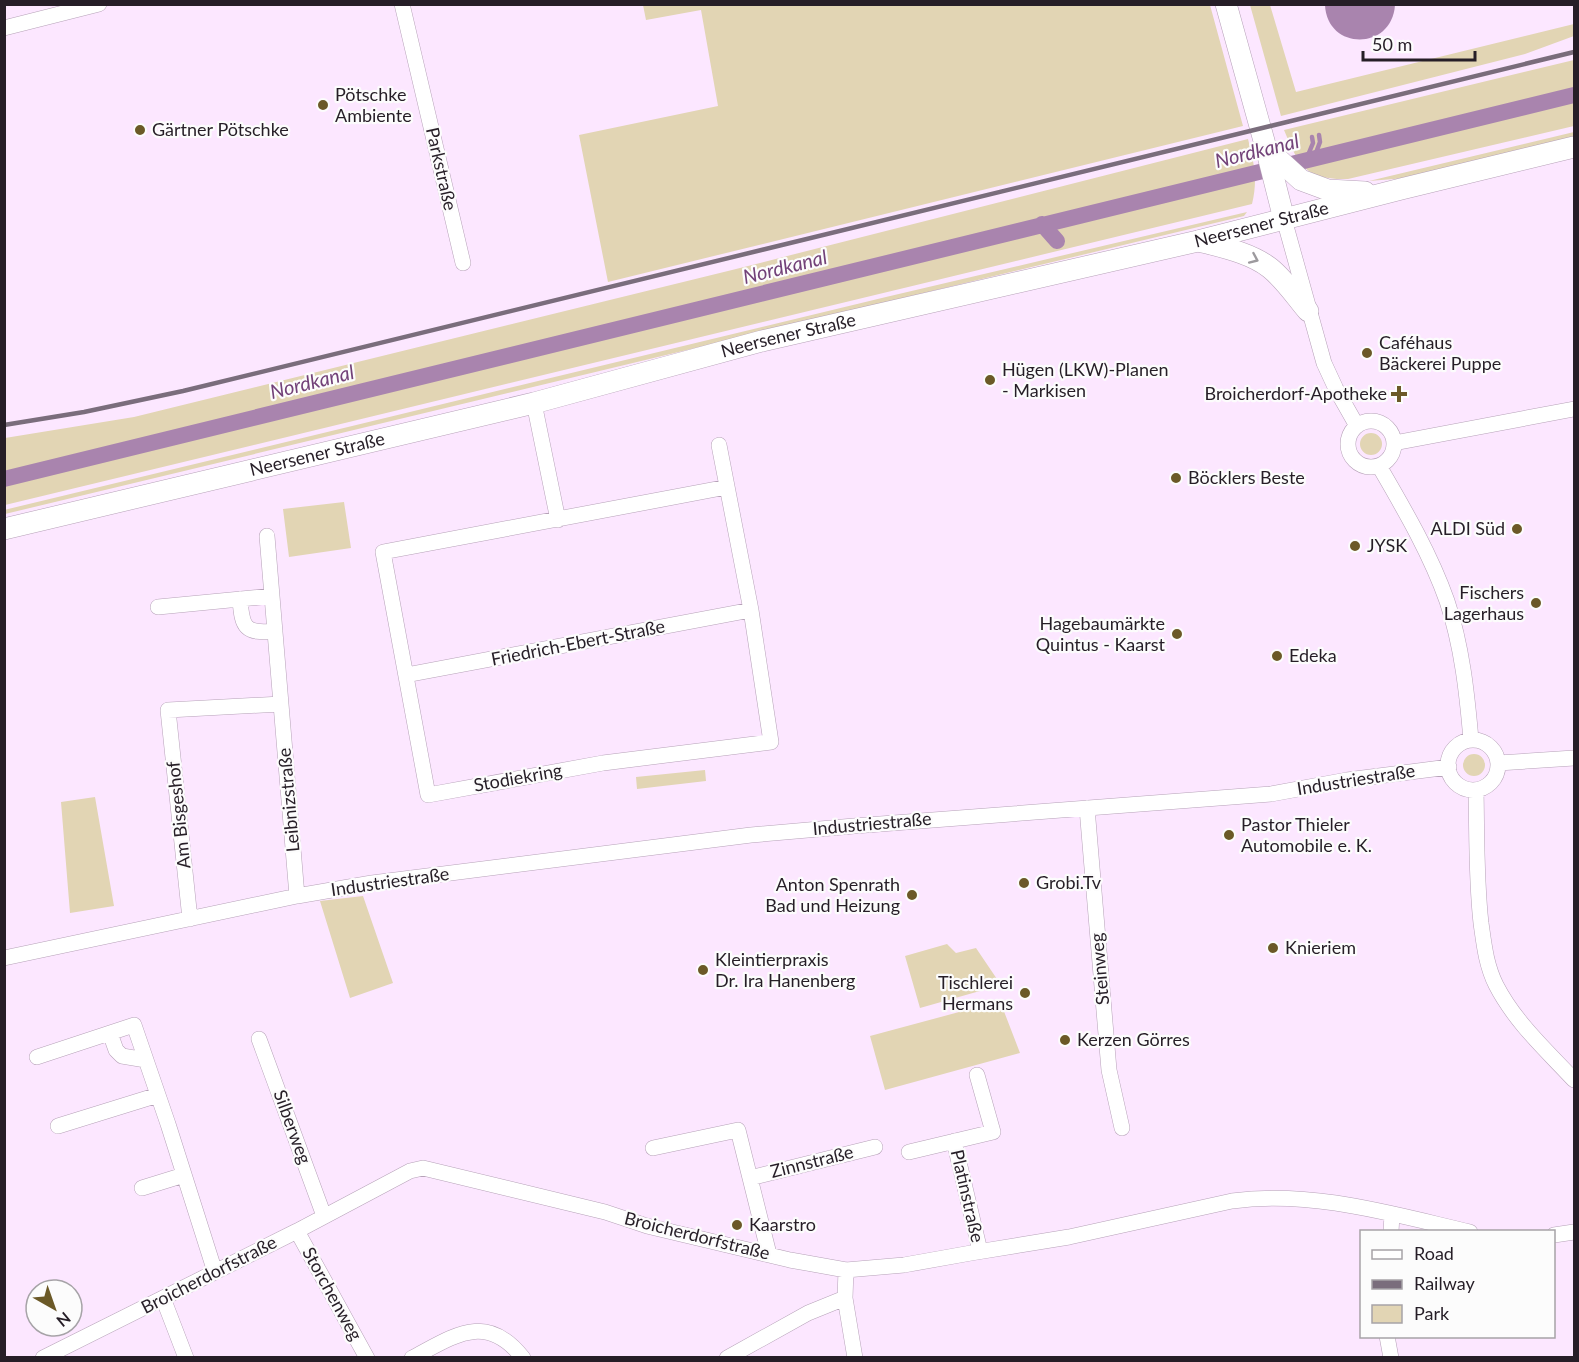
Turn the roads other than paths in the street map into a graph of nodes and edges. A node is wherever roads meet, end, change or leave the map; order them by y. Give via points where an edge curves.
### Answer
1 (99, 4) edge
2 (402, 4) edge
3 (1226, 4) edge
4 (4, 28) edge
5 (1575, 147) edge
6 (1266, 148) junction
7 (1401, 189) junction
8 (1284, 219) junction
9 (1198, 241) junction
10 (463, 263) dead end
11 (1308, 311) junction
12 (534, 403) junction
13 (1575, 409) edge
14 (1357, 426) junction
15 (1394, 443) junction
16 (719, 445) dead end
17 (1379, 466) junction
18 (727, 487) junction
19 (558, 520) junction
20 (4, 529) edge
21 (267, 536) dead end
22 (273, 596) junction
23 (240, 599) junction
24 (158, 607) dead end
25 (751, 610) junction
26 (275, 631) junction
27 (406, 675) junction
28 (281, 704) junction
29 (1471, 740) junction
30 (1575, 758) edge
31 (1498, 764) junction
32 (1449, 767) junction
33 (1476, 790) junction
34 (1087, 808) junction
35 (297, 896) junction
36 (190, 919) junction
37 (4, 958) edge
38 (110, 1033) junction
39 (260, 1039) dead end
40 (37, 1058) dead end
41 (146, 1060) junction
42 (977, 1075) dead end
43 (1575, 1080) edge
44 (158, 1095) junction
45 (58, 1125) dead end
46 (1122, 1128) dead end
47 (954, 1141) junction
48 (875, 1147) dead end
49 (653, 1148) dead end
50 (909, 1152) dead end
51 (184, 1175) junction
52 (750, 1178) junction
53 (142, 1188) dead end
54 (1392, 1214) junction
55 (324, 1216) junction
56 (297, 1230) junction
57 (1391, 1230) edge
58 (1461, 1230) edge
59 (1575, 1232) edge
60 (1555, 1235) edge
61 (980, 1251) junction
62 (769, 1254) junction
63 (846, 1270) junction
64 (215, 1272) junction
65 (164, 1298) junction
66 (845, 1298) junction
67 (1387, 1338) edge
68 (43, 1358) edge
69 (186, 1358) edge
70 (367, 1358) edge
71 (412, 1358) edge
72 (523, 1358) edge
73 (727, 1358) edge
74 (855, 1358) edge
75 (1391, 1358) edge

1 - 4 street
2 - 10 street, Parkstraße
3 - 6 main road
5 - 7 main road, Neersener Straße
6 - 7 main road via 1301,180 1328,190
6 - 8 main road
7 - 8 main road, Neersener Straße
8 - 9 main road, Neersener Straße
8 - 11 street
9 -> 11 main road via 1268,266
9 - 12 main road, Neersener Straße via 762,341
11 - 14 street via 1326,370
12 - 19 street
12 - 20 main road, Neersener Straße
13 - 15 street
14 - 15 street via 1376,422 1385,426
14 - 17 street via 1350,434 1351,455 1368,467
15 - 17 street via 1392,453
16 - 18 street, Stodiekring
17 - 29 street via 1427,555 1446,600 1465,675
18 - 19 street, Stodiekring
18 - 25 street, Stodiekring
19 - 27 street, Stodiekring via 383,552
21 - 22 street, Leibnizstraße
22 - 23 street
22 - 26 street, Leibnizstraße
23 - 24 street
23 - 26 street via 241,618 249,629 260,633
25 - 27 street, Friedrich-Ebert-Straße
25 - 27 street, Stodiekring via 771,742 603,763 428,795
26 - 28 street, Leibnizstraße
28 - 35 street, Leibnizstraße
28 - 36 street, Am Bisgeshof via 168,710
29 - 31 street via 1490,746
29 - 32 street via 1452,752
30 - 31 street
31 - 33 street via 1492,782
32 - 33 street via 1457,784
32 - 34 street, Industriestraße via 1271,794
33 - 43 street via 1477,887 1487,962 1499,990 1519,1020
34 - 35 street, Industriestraße via 751,835
34 - 46 street, Steinweg via 1109,1070
35 - 36 street
36 - 37 street
38 - 40 street
38 - 41 street via 122,1056
38 - 41 street via 134,1025
39 - 55 street, Silberweg
41 - 44 street
42 - 47 street, Platinstraße via 993,1132
44 - 45 street
44 - 51 street
47 - 50 street, Platinstraße
47 - 61 street, Platinstraße
48 - 52 street, Zinnstraße
49 - 52 street, Zinnstraße via 738,1130
51 - 53 street
51 - 64 street
52 - 62 street, Zinnstraße
54 - 57 street
54 - 58 street, Broicherdorfstraße
54 - 61 street, Broicherdorfstraße via 1340,1203 1249,1198 1069,1237
55 - 56 street, Broicherdorfstraße
55 - 62 street, Broicherdorfstraße via 423,1168
56 - 64 street, Broicherdorfstraße
56 - 70 street, Storchenweg
59 - 60 street
61 - 63 street, Broicherdorfstraße via 904,1265
62 - 63 street, Broicherdorfstraße
63 - 66 street
64 - 65 street, Broicherdorfstraße
65 - 68 street, Broicherdorfstraße
65 - 69 street
66 - 73 street via 808,1313
66 - 74 street
67 - 75 street
71 - 72 street via 455,1335 472,1331 501,1337

